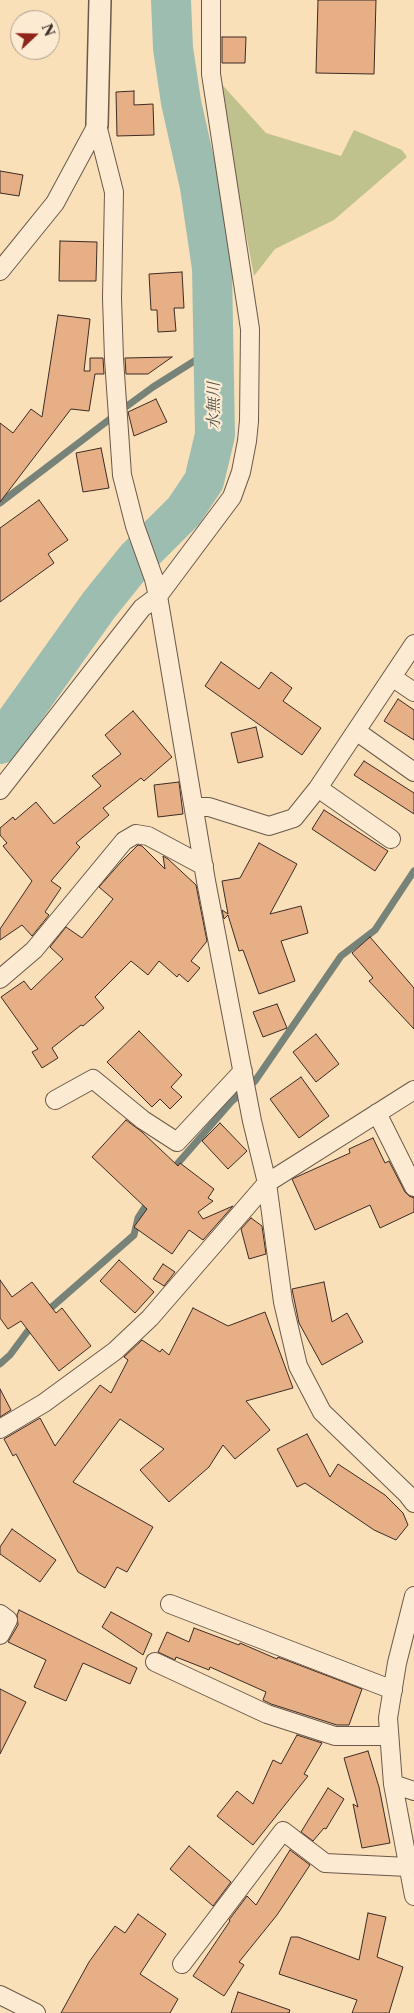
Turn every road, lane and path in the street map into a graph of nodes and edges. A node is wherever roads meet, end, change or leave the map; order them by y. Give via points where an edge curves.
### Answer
1 (100, 0) edge
2 (211, 0) edge
3 (97, 125) junction
4 (0, 271) edge
5 (156, 587) junction
6 (414, 644) edge
7 (392, 677) junction
8 (414, 692) edge
9 (356, 731) junction
10 (414, 772) edge
11 (318, 788) junction
12 (0, 790) edge
13 (194, 807) junction
14 (391, 839) dead end
15 (204, 866) junction
16 (0, 979) edge
17 (243, 1071) junction
18 (414, 1090) edge
19 (55, 1100) dead end
20 (377, 1113) junction
21 (267, 1183) junction
22 (414, 1187) edge
23 (0, 1429) edge
24 (412, 1493) edge
25 (414, 1596) edge
26 (170, 1604) dead end
27 (0, 1614) edge
28 (0, 1635) edge
29 (155, 1662) dead end
30 (393, 1690) junction
31 (389, 1736) junction
32 (393, 1784) junction
33 (414, 1791) edge
34 (408, 1867) junction
35 (414, 1896) edge
36 (182, 1964) dead end
37 (0, 1995) edge
38 (36, 2013) edge

1 - 3 street
2 - 5 street via 211,74 250,329 247,442 232,497
3 - 4 street via 55,204
3 - 5 street via 114,192 112,298 122,475
5 - 12 street
5 - 13 street
6 - 7 street
7 - 8 street
7 - 9 street
9 - 10 street
9 - 11 street
11 - 13 street via 294,818 269,826 209,807
11 - 14 street
13 - 15 street
15 - 16 street via 148,836 136,834 124,841 34,950
15 - 17 street
17 - 19 street via 177,1142 143,1120 93,1079
17 - 21 street
18 - 20 street
20 - 21 street
20 - 22 street
21 - 23 street via 150,1318 115,1351 44,1403
21 - 24 street via 283,1302 298,1366 322,1412
25 - 30 street
26 - 30 street
27 - 28 street via 8,1620
29 - 31 street via 267,1714 310,1728 336,1736
30 - 31 street via 388,1718
31 - 32 street
32 - 33 street
32 - 34 street
34 - 35 street
34 - 36 street via 325,1863 283,1831
37 - 38 street

